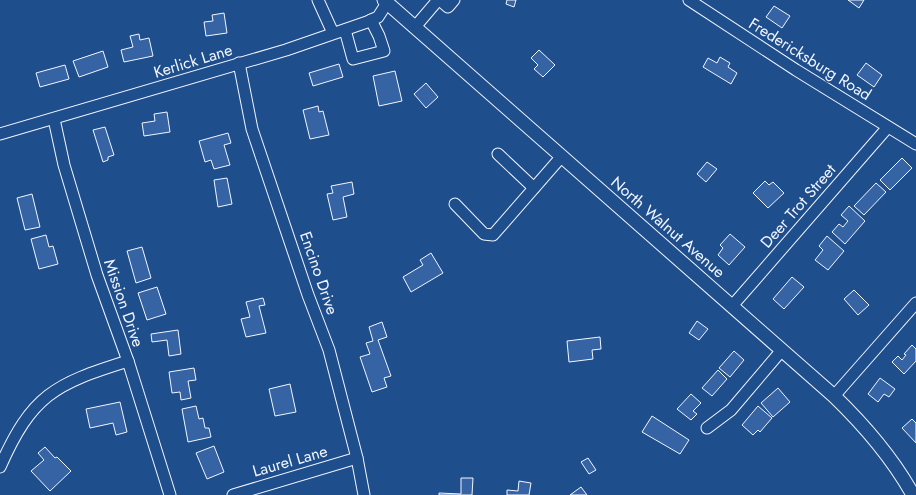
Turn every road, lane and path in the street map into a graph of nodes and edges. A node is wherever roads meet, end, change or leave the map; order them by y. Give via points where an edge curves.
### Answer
1 (318, 0) edge
2 (439, 0) edge
3 (454, 0) edge
4 (689, 0) edge
5 (385, 1) edge
6 (371, 20) junction
7 (415, 27) junction
8 (345, 30) junction
9 (333, 33) junction
10 (238, 63) junction
11 (54, 119) junction
12 (888, 127) junction
13 (0, 134) edge
14 (916, 144) edge
15 (498, 154) dead end
16 (562, 156) junction
17 (534, 188) junction
18 (455, 204) dead end
19 (916, 303) edge
20 (732, 306) junction
21 (782, 350) junction
22 (128, 361) junction
23 (834, 396) junction
24 (707, 428) dead end
25 (357, 458) junction
26 (0, 467) edge
27 (170, 495) edge
28 (233, 495) edge
29 (364, 495) edge
30 (913, 495) edge

1 - 9 street
2 - 3 street via 448,7
2 - 7 street
4 - 12 street, Fredericksburg Road
5 - 6 street, Kerlick Lane via 378,17
5 - 7 main road, North Walnut Avenue
6 - 8 street, Kerlick Lane
6 - 8 street via 384,51 353,59
7 - 16 main road, North Walnut Avenue
8 - 9 street, Kerlick Lane
9 - 10 street, Kerlick Lane via 286,50
10 - 11 street, Kerlick Lane
10 - 25 street, Encino Drive via 252,129 329,350
11 - 13 street, Kerlick Lane
11 - 22 street, Mission Drive via 70,187 97,275
12 - 14 street, Fredericksburg Road
12 - 20 street, Deer Trot Street
15 - 17 street
16 - 17 street
16 - 20 main road, North Walnut Avenue
17 - 18 street via 493,235 484,234
19 - 23 street
20 - 21 main road, North Walnut Avenue
21 - 23 main road, North Walnut Avenue
21 - 24 street via 731,410
22 - 26 street via 74,379 57,388 26,417
22 - 27 street, Mission Drive
23 - 30 main road, North Walnut Avenue via 883,449
25 - 28 street, Laurel Lane
25 - 29 street, Encino Drive

